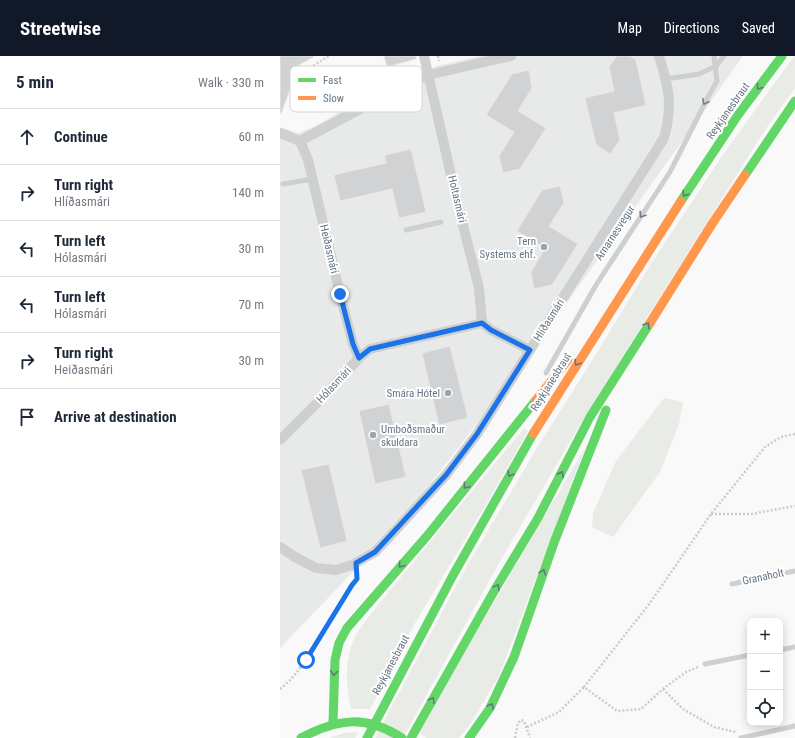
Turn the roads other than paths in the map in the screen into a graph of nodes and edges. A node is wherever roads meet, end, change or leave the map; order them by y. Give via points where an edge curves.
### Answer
1 (424, 56) edge
2 (511, 56) edge
3 (659, 56) edge
4 (714, 56) edge
5 (724, 56) edge
6 (782, 56) edge
7 (716, 66) junction
8 (428, 75) junction
9 (422, 78) edge
10 (666, 78) junction
11 (795, 101) edge
12 (354, 112) edge
13 (280, 133) edge
14 (300, 141) junction
15 (769, 156) dead end
16 (313, 179) junction
17 (283, 184) dead end
18 (738, 185) junction
19 (441, 222) dead end
20 (406, 230) dead end
21 (620, 295) junction
22 (482, 323) junction
23 (636, 342) junction
24 (530, 350) junction
25 (359, 358) junction
26 (544, 378) dead end
27 (540, 384) dead end
28 (525, 411) junction
29 (280, 440) edge
30 (280, 547) edge
31 (795, 571) edge
32 (732, 584) dead end
33 (795, 647) edge
34 (783, 649) edge
35 (747, 656) edge
36 (705, 664) road end
37 (333, 723) junction
38 (795, 726) edge
39 (301, 738) edge
40 (366, 738) edge
41 (402, 738) edge
42 (411, 738) edge
43 (469, 738) edge
44 (741, 738) edge

1 - 8 street, Holtasmári
2 - 8 street
3 - 10 street, Hlíðasmári
4 - 7 lane, Arnarnesvegur
5 - 7 lane
6 -> 21 main road, Reykjanesbraut via 738,115
7 - 10 lane via 699,74
7 -> 26 lane, Arnarnesvegur via 717,81 670,172 596,285
8 - 9 street
8 - 22 street, Holtasmári via 479,288
10 - 24 street, Hlíðasmári via 670,105 664,138
11 - 18 main road
12 - 14 street
13 - 14 street
14 - 16 street, Heiðasmári
15 - 18 main road
16 - 17 lane
16 - 25 street, Heiðasmári via 353,344
23 -> 18 main road
19 - 20 lane
21 - 28 main road
21 -> 40 main road, Reykjanesbraut via 536,429 452,577
22 - 24 street
22 - 25 street, Hólasmári via 370,349
42 -> 23 main road via 538,518 590,417
43 -> 23 main road via 490,708 508,670 586,458
24 - 30 street, Hlíðasmári via 477,434 446,475 375,552 356,563 336,570 316,568
25 - 29 street, Hólasmári
27 - 28 lane
28 -> 37 main road via 427,536 347,628 339,643 335,660
31 - 32 lane, Granaholt
33 - 34 lane
35 - 36 lane
37 - 39 main road via 315,729
37 - 41 main road via 366,722
38 - 44 lane

